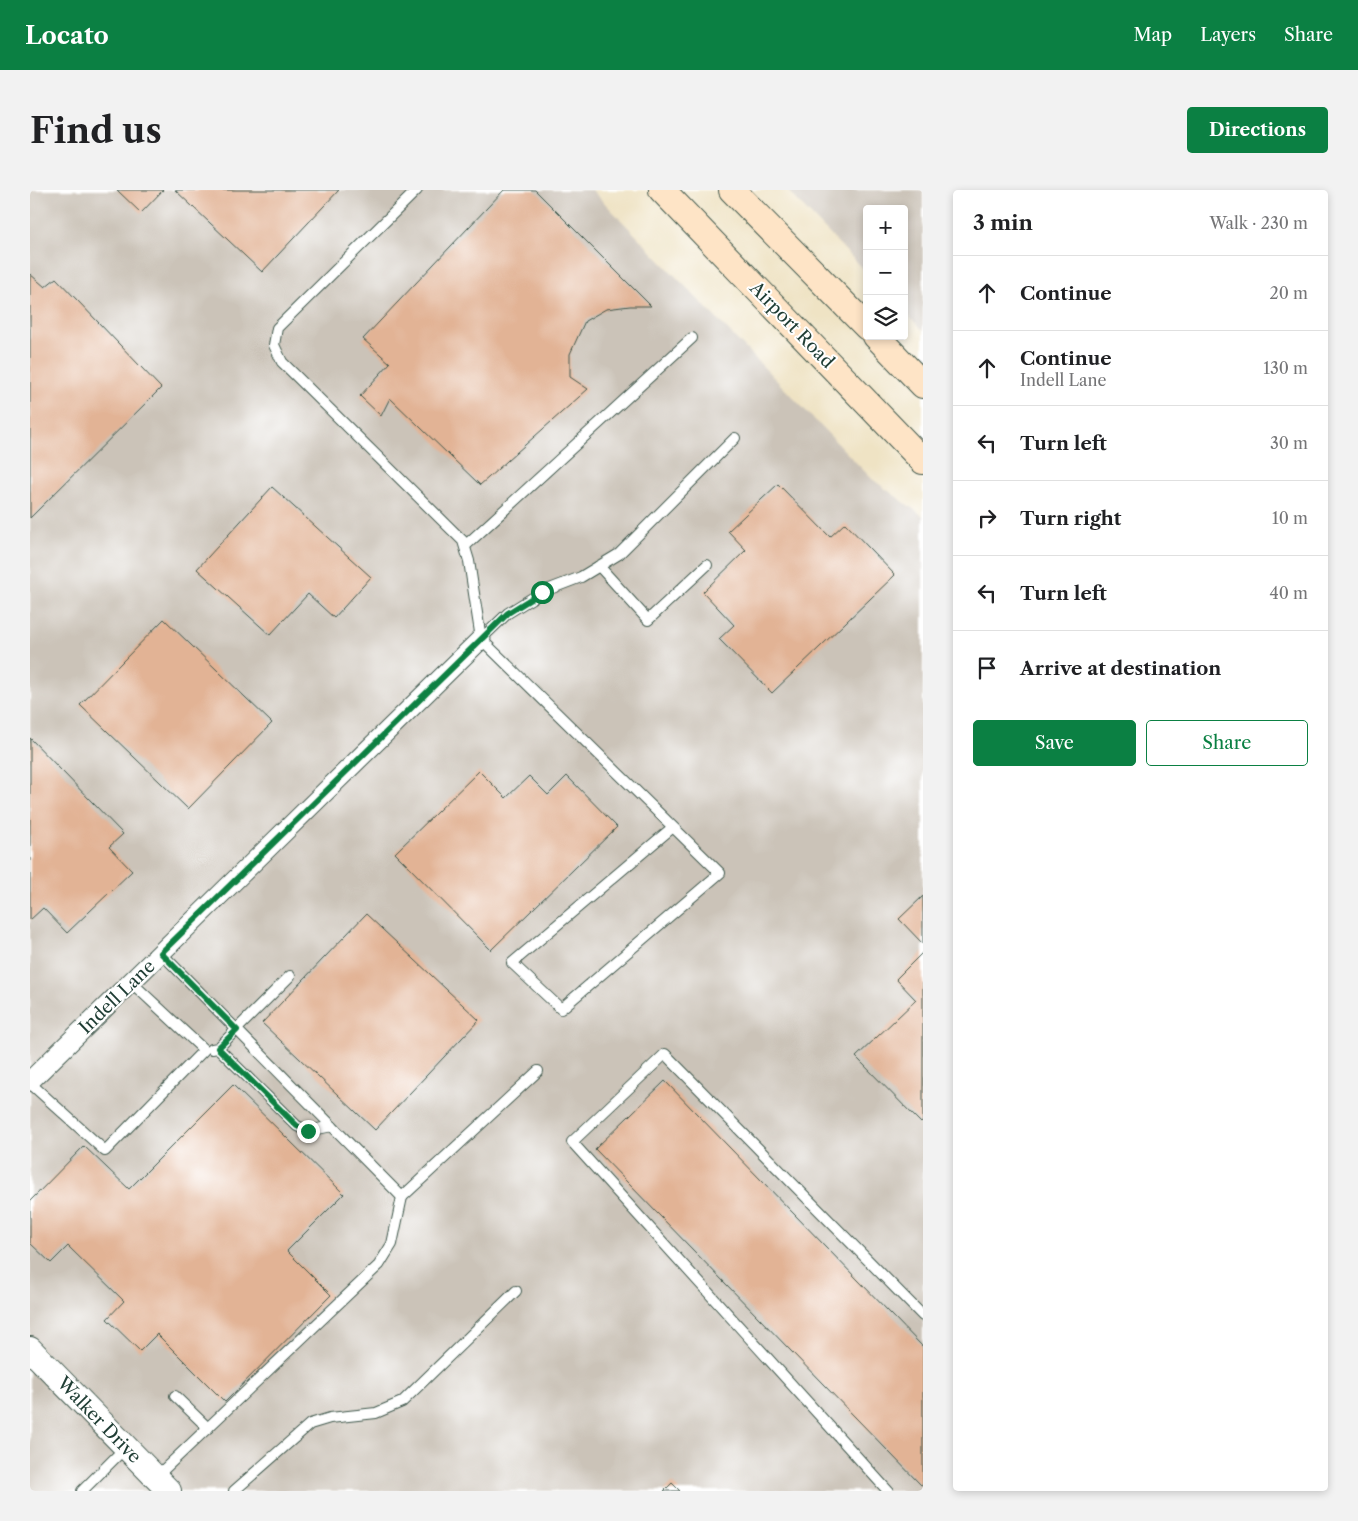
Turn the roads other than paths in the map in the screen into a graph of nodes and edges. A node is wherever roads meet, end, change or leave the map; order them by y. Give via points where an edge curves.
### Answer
1 (417, 190) edge
2 (662, 190) edge
3 (732, 190) edge
4 (863, 323) edge
5 (692, 338) dead end
6 (880, 340) edge
7 (923, 385) edge
8 (735, 438) dead end
9 (923, 461) edge
10 (465, 546) junction
11 (707, 565) dead end
12 (599, 566) junction
13 (481, 639) junction
14 (673, 827) junction
15 (161, 953) junction
16 (290, 976) dead end
17 (132, 982) junction
18 (237, 1030) junction
19 (218, 1048) junction
20 (204, 1050) junction
21 (538, 1071) dead end
22 (30, 1082) edge
23 (332, 1126) junction
24 (402, 1197) junction
25 (516, 1291) dead end
26 (923, 1316) edge
27 (30, 1349) edge
28 (175, 1396) dead end
29 (208, 1428) junction
30 (126, 1447) junction
31 (162, 1484) edge
32 (82, 1491) edge
33 (234, 1491) edge
34 (888, 1491) edge

1 - 10 lane via 277,328 274,345 282,362
2 - 9 main road, Airport Road
3 - 4 main road
5 - 10 lane
6 - 7 main road
8 - 12 lane via 620,554
10 - 13 lane
11 - 12 lane via 648,620
12 - 13 lane via 581,577 542,592 516,608
13 - 14 lane
13 - 15 street, Indell Lane
14 - 14 lane via 512,963 561,1009 720,873
15 - 17 street, Indell Lane
15 - 18 lane
16 - 18 lane
17 - 20 lane
17 - 22 street, Indell Lane
18 - 19 lane
18 - 23 lane
19 - 20 lane
19 - 23 lane via 297,1126 308,1131
20 - 22 lane via 105,1151
21 - 24 lane
23 - 24 lane
24 - 29 lane via 392,1244 379,1265
25 - 33 lane via 402,1402 376,1413 330,1418 310,1424
26 - 34 lane via 665,1054 572,1142
27 - 30 street, Walker Drive
28 - 29 lane
29 - 31 lane
30 - 31 street, Walker Drive
30 - 32 lane

